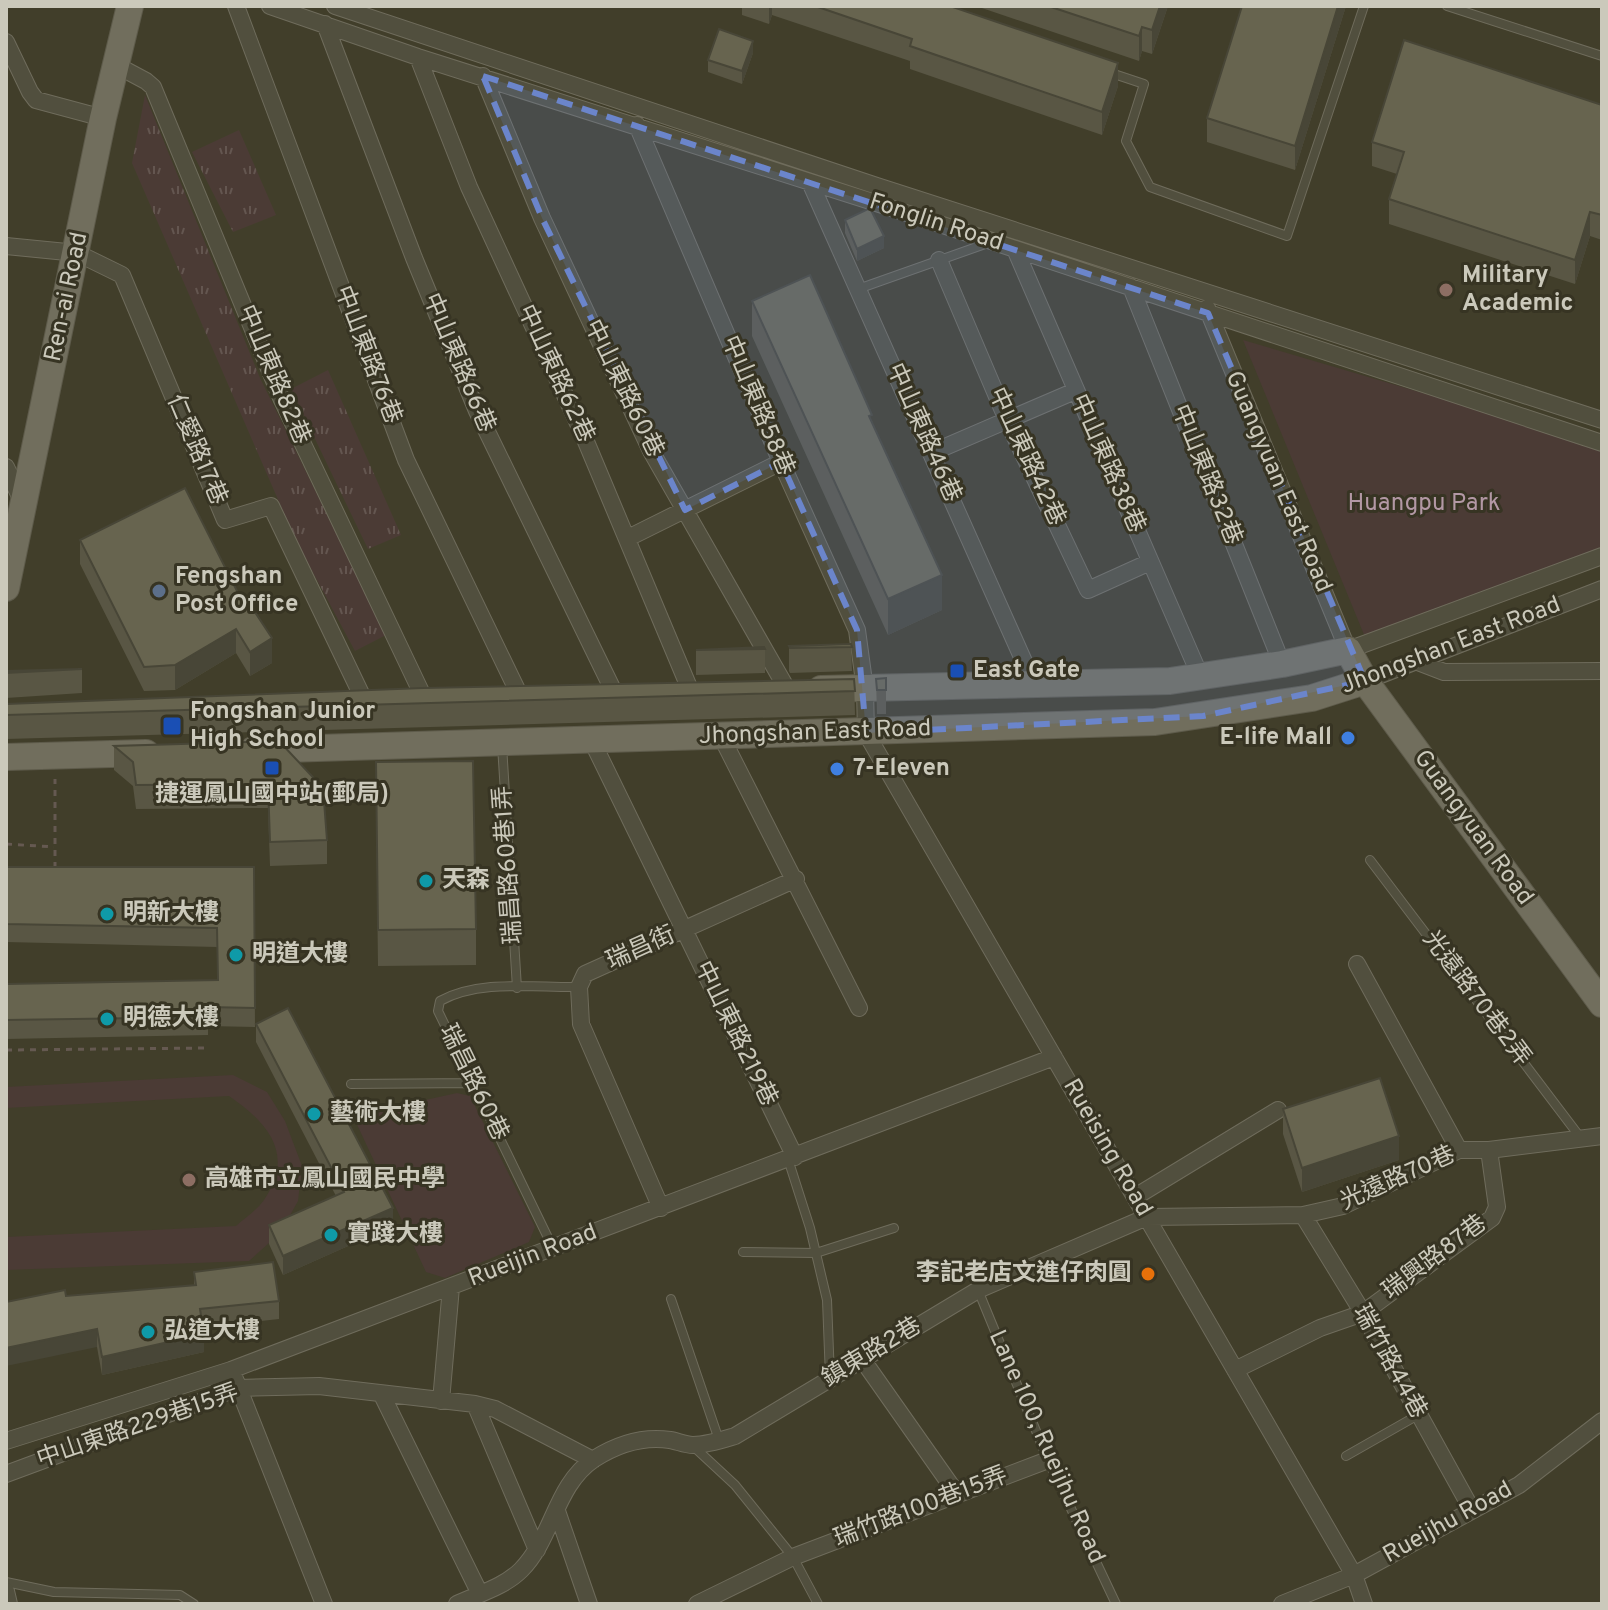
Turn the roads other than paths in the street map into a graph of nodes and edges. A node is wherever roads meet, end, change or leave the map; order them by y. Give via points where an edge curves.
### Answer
1 (130, 6) edge
2 (236, 6) edge
3 (270, 6) edge
4 (335, 6) edge
5 (1364, 6) edge
6 (1447, 6) edge
7 (325, 24) junction
8 (6, 42) edge
9 (1602, 56) edge
10 (418, 57) junction
11 (116, 65) junction
12 (1100, 69) edge
13 (483, 76) junction
14 (103, 118) junction
15 (637, 125) junction
16 (810, 182) junction
17 (992, 242) junction
18 (6, 246) edge
19 (1015, 249) junction
20 (77, 253) junction
21 (939, 260) junction
22 (1131, 287) junction
23 (858, 289) junction
24 (1203, 291) junction
25 (1208, 313) junction
26 (1075, 391) junction
27 (1007, 420) junction
28 (1602, 420) edge
29 (1602, 443) edge
30 (931, 453) junction
31 (781, 462) junction
32 (6, 467) edge
33 (685, 510) junction
34 (16, 519) edge
35 (628, 538) junction
36 (1602, 556) edge
37 (1150, 562) junction
38 (6, 588) edge
39 (1602, 589) edge
40 (1348, 650) junction
41 (1418, 662) junction
42 (1282, 664) junction
43 (1602, 671) edge
44 (1201, 678) junction
45 (1365, 681) junction
46 (1034, 684) junction
47 (787, 689) junction
48 (865, 689) junction
49 (755, 690) edge
50 (723, 691) edge
51 (614, 692) junction
52 (691, 692) junction
53 (551, 693) edge
54 (582, 693) edge
55 (492, 694) edge
56 (519, 694) junction
57 (450, 695) edge
58 (423, 696) junction
59 (363, 698) junction
60 (332, 699) edge
61 (866, 733) junction
62 (721, 736) junction
63 (591, 739) junction
64 (502, 742) junction
65 (225, 751) edge
66 (166, 753) edge
67 (6, 757) edge
68 (1370, 860) dead end
69 (796, 879) junction
70 (684, 930) junction
71 (1357, 964) dead end
72 (579, 987) junction
73 (517, 988) junction
74 (1602, 1004) edge
75 (859, 1008) dead end
76 (1054, 1057) junction
77 (473, 1083) junction
78 (351, 1084) dead end
79 (1278, 1110) dead end
80 (1602, 1136) edge
81 (1581, 1138) junction
82 (1459, 1150) junction
83 (1489, 1150) junction
84 (792, 1158) junction
85 (1135, 1197) junction
86 (661, 1208) junction
87 (1303, 1215) junction
88 (1147, 1217) junction
89 (894, 1228) dead end
90 (554, 1248) junction
91 (743, 1252) dead end
92 (816, 1253) junction
93 (451, 1287) junction
94 (978, 1290) junction
95 (671, 1299) dead end
96 (1363, 1313) junction
97 (862, 1359) junction
98 (231, 1370) junction
99 (1235, 1370) junction
100 (830, 1378) junction
101 (238, 1388) junction
102 (382, 1395) junction
103 (441, 1401) junction
104 (475, 1404) junction
105 (1418, 1415) junction
106 (1602, 1421) edge
107 (6, 1441) edge
108 (719, 1441) junction
109 (693, 1445) junction
110 (1346, 1456) dead end
111 (593, 1460) junction
112 (1048, 1460) junction
113 (6, 1474) edge
114 (957, 1494) junction
115 (1472, 1510) junction
116 (557, 1511) junction
117 (537, 1550) junction
118 (793, 1557) junction
119 (1354, 1575) junction
120 (6, 1582) edge
121 (6, 1591) edge
122 (480, 1594) junction
123 (462, 1603) edge
124 (9, 1604) edge
125 (194, 1604) edge
126 (324, 1604) edge
127 (589, 1604) edge
128 (697, 1604) edge
129 (818, 1604) edge
130 (1116, 1604) edge
131 (1282, 1604) edge
132 (1364, 1604) edge

1 - 11 main road, Ren-ai Road
2 - 56 street, 中山東路76巷 via 406,460
3 - 7 street, Fonglin Road
4 - 24 street, Fonglin Road
5 - 12 lane via 1287,236 1150,187 1126,141 1144,84
6 - 9 lane
7 - 10 street, Fonglin Road
7 - 51 street, 中山東路66巷 via 477,411
8 - 14 street via 36,100
10 - 13 street, Fonglin Road
10 - 35 street, 中山東路62巷 via 469,187
11 - 14 main road, Ren-ai Road
11 - 58 street, 中山東路82巷 via 153,87 282,400
13 - 15 street, Fonglin Road
13 - 33 street, 中山東路60巷 via 542,218 651,451
14 - 20 main road, Ren-ai Road
15 - 16 street, Fonglin Road
15 - 31 street, 中山東路58巷
16 - 17 street, Fonglin Road
16 - 23 street, 中山東路46巷
17 - 19 street, Fonglin Road
17 - 21 lane
18 - 20 street
19 - 22 street, Fonglin Road
19 - 26 street, 中山東路38巷
20 - 34 main road, Ren-ai Road
20 - 59 street, 仁愛路17巷 via 122,275 225,520 271,506
21 - 23 lane
21 - 27 street, 中山東路42巷
22 - 25 street, Fonglin Road
22 - 42 street, 中山東路32巷
23 - 30 street, 中山東路46巷
24 - 25 street, Guangyuan East Road
24 - 28 street, Fonglin Road
25 - 29 street, Fonglin Road
25 - 40 street, Guangyuan East Road
26 - 27 street
26 - 37 street, 中山東路38巷
27 - 30 street
27 - 37 street, 中山東路42巷 via 1088,590
30 - 46 street, 中山東路46巷
31 - 33 street
31 - 48 street, 中山東路58巷 via 857,630
32 - 34 street
33 - 35 street
33 - 47 street, 中山東路60巷
34 - 38 main road, Ren-ai Road
35 - 52 street, 中山東路62巷
36 - 40 street, Jhongshan East Road
37 - 44 street, 中山東路38巷
39 - 41 street, Jhongshan East Road
40 - 42 main road, Jhongshan East Road
40 - 45 main road, Guangyuan Road
41 - 43 street via 1444,672
41 - 45 street, Jhongshan East Road
42 - 44 main road, Jhongshan East Road
44 - 46 main road, Jhongshan East Road
45 - 61 main road, Jhongshan East Road via 1312,698 1155,722
45 - 74 main road, Guangyuan Road
46 - 48 main road, Jhongshan East Road
47 - 48 main road, Jhongshan East Road
47 - 49 main road, Jhongshan East Road
48 - 61 street, Rueising Road
50 - 52 main road, Jhongshan East Road
51 - 52 main road, Jhongshan East Road
51 - 54 main road, Jhongshan East Road
53 - 56 main road
55 - 56 main road
57 - 58 main road
58 - 59 main road
59 - 60 main road
61 - 62 main road, Jhongshan East Road
61 - 76 street, Rueising Road
62 - 63 main road, Jhongshan East Road
62 - 69 street
63 - 64 main road, Jhongshan East Road
63 - 70 street, 中山東路219巷
64 - 65 main road, Jhongshan East Road
64 - 73 lane, 瑞昌路60巷1弄
66 - 67 main road
68 - 81 lane, 光遠路70巷2弄
69 - 70 street, 瑞昌街
69 - 75 street
70 - 72 street, 瑞昌街 via 585,974
70 - 84 street, 中山東路219巷
71 - 82 street
72 - 73 lane, 瑞昌路60巷
72 - 86 street via 581,1024
73 - 77 lane, 瑞昌路60巷 via 486,987 440,1001 438,1011
76 - 84 street, Rueijin Road
76 - 85 street, Rueising Road
77 - 78 lane
77 - 90 lane, 瑞昌路60巷
79 - 85 street
80 - 81 street, 光遠路70巷
81 - 83 street, 光遠路70巷
82 - 83 street, 光遠路70巷
82 - 87 street, 光遠路70巷 via 1343,1206
83 - 96 street, 瑞興路87巷 via 1497,1207 1492,1218
84 - 86 street, Rueijin Road
84 - 92 lane
85 - 88 street, Rueising Road
86 - 90 street, Rueijin Road
87 - 88 street, 光遠路70巷
87 - 96 street, 瑞竹路44巷
88 - 94 street, 鎮東路2巷
88 - 99 street, Rueising Road
89 - 92 lane
90 - 93 street, Rueijin Road
91 - 92 lane
92 - 100 lane via 827,1300
93 - 98 street, Rueijin Road
93 - 103 street
94 - 97 street, 鎮東路2巷
94 - 112 lane, Lane 100, Rueijhu Road
95 - 108 lane
96 - 99 street
96 - 105 street, 瑞竹路44巷
97 - 100 street, 鎮東路2巷
97 - 114 street
98 - 101 street
98 - 107 street, Rueijin Road
99 - 119 street, Rueising Road
100 - 108 street, 鎮東路2巷
101 - 102 street, 中山東路229巷15弄 via 319,1386
101 - 113 street, 中山東路229巷15弄
101 - 126 street
102 - 103 street, 中山東路229巷15弄
102 - 122 street
103 - 104 street, 中山東路229巷15弄
104 - 111 street, 中山東路229巷15弄 via 495,1409
104 - 117 street
105 - 110 lane
105 - 115 street, 瑞竹路44巷
106 - 115 street, Rueijhu Road via 1519,1485
108 - 109 street, 鎮東路2巷
109 - 111 street, 鎮東路2巷 via 644,1439
109 - 118 lane via 735,1485
111 - 116 street via 574,1477
112 - 114 street, 瑞竹路100巷15弄
112 - 130 lane, Lane 100, Rueijhu Road
114 - 118 street, 瑞竹路100巷15弄
115 - 119 street, Rueijhu Road
116 - 117 street
116 - 127 street
117 - 122 street via 507,1582
118 - 128 street, 瑞竹路100巷15弄
118 - 129 lane
119 - 131 street, Rueijhu Road
119 - 132 street, Rueising Road
120 - 125 lane via 54,1592 180,1595
121 - 124 street
122 - 123 street

